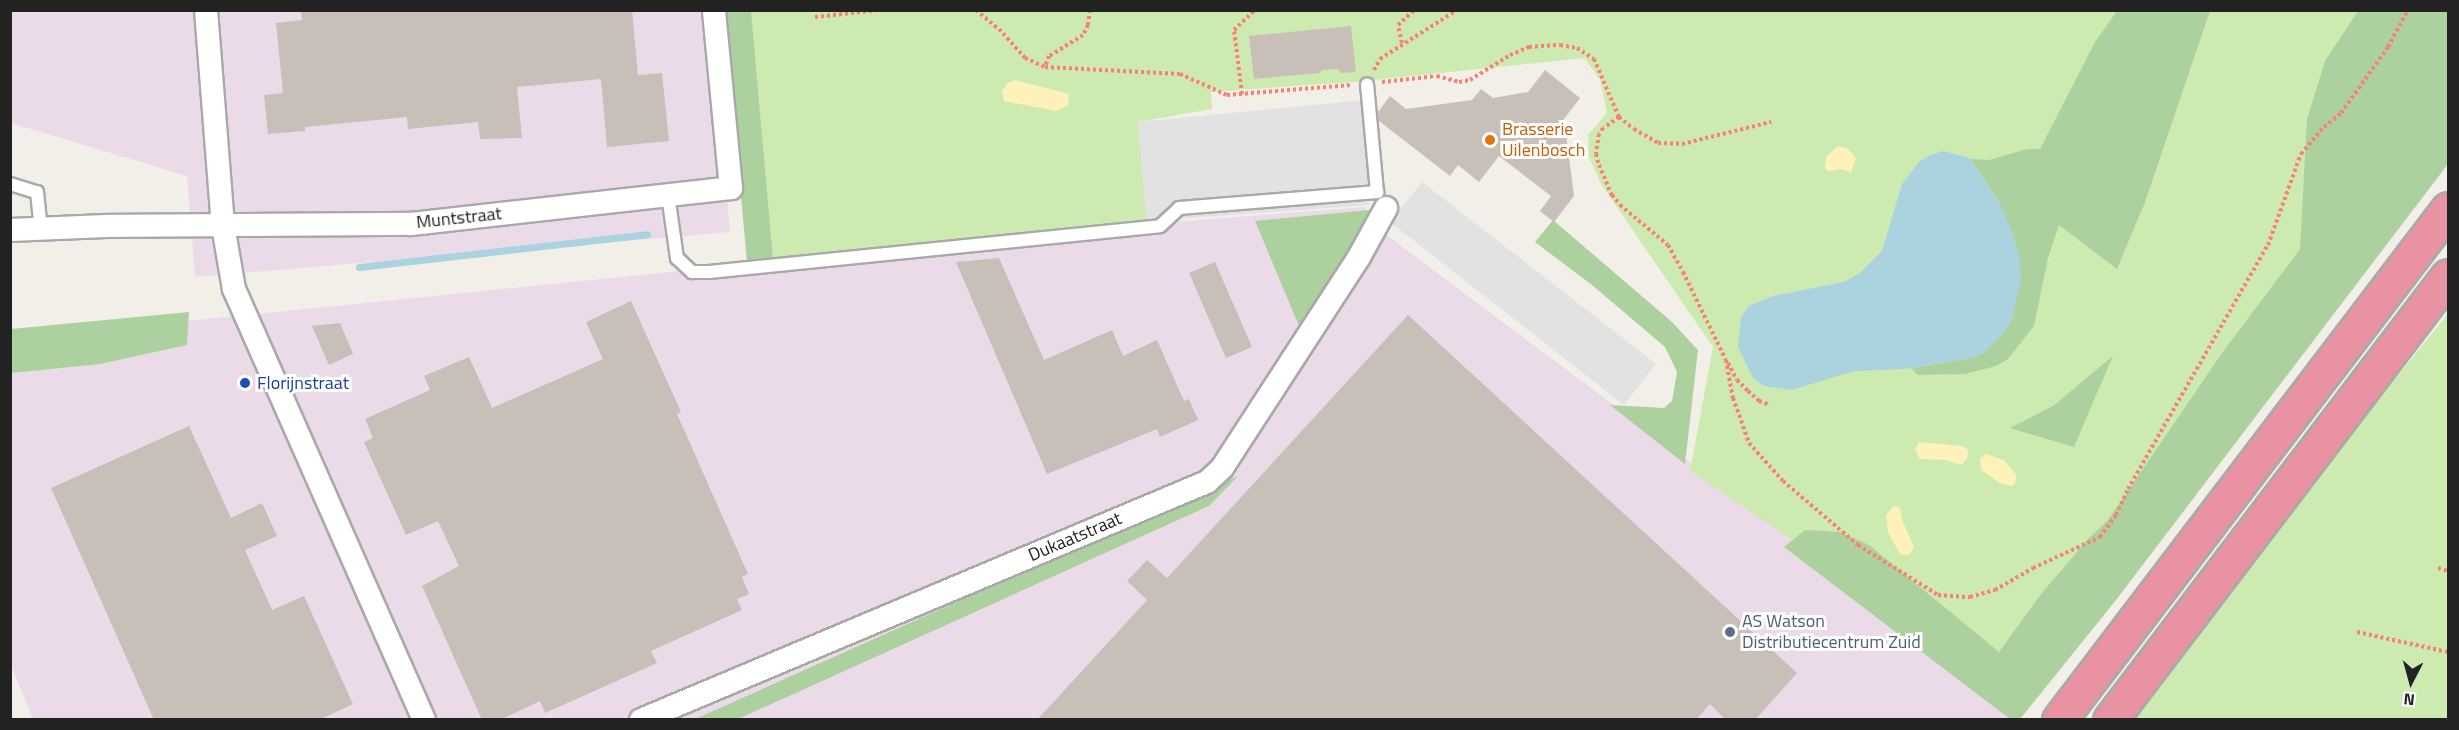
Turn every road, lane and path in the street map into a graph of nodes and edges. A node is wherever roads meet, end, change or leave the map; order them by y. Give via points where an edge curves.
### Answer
1 (206, 10) edge
2 (714, 10) edge
3 (879, 10) edge
4 (976, 10) edge
5 (1090, 10) edge
6 (1255, 10) edge
7 (1414, 10) edge
8 (1457, 10) edge
9 (2408, 10) edge
10 (815, 17) dead end
11 (1402, 43) junction
12 (1045, 67) junction
13 (1367, 84) junction
14 (1242, 94) junction
15 (1619, 117) junction
16 (1771, 122) dead end
17 (10, 184) edge
18 (668, 195) junction
19 (1386, 208) dead end
20 (2448, 209) edge
21 (223, 226) junction
22 (41, 228) junction
23 (10, 230) edge
24 (2448, 276) edge
25 (1726, 360) junction
26 (1770, 405) dead end
27 (2438, 568) dead end
28 (2448, 571) edge
29 (2357, 632) dead end
30 (2448, 652) edge
31 (424, 720) edge
32 (641, 720) edge
33 (2059, 720) edge
34 (2110, 720) edge

1 - 21 street
2 - 18 street, Muntstraat via 732,188
3 - 10 path
4 - 12 path via 1025,58
5 - 12 path via 1083,35 1049,56
6 - 14 path via 1234,30
7 - 11 path via 1398,25
8 - 11 path
9 - 25 path via 2388,47 2341,114 2301,154 2268,245 2246,288 2116,515 2100,537 2085,545 1995,590 1970,597 1938,595 1858,545 1761,458 1749,443 1740,421
11 - 13 path via 1380,59
12 - 14 path via 1180,74 1227,95
13 - 14 path
13 - 15 path via 1437,76 1459,82 1470,80 1529,47 1568,46 1586,51 1594,59
13 - 18 lane via 1377,192 1179,208 1160,226 709,272 692,272 677,258
15 - 16 path via 1647,138 1672,145
15 - 25 path via 1603,128 1596,144 1599,165 1612,195 1668,245
17 - 22 lane via 37,192
18 - 21 street, Muntstraat via 411,224
19 - 32 street, Dukaatstraat via 1359,257 1222,468 1207,482
20 - 33 highway
21 - 22 street
21 - 31 street via 234,289
22 - 23 street
24 - 34 highway
25 - 26 path via 1737,380 1758,401
27 - 28 path
29 - 30 path

